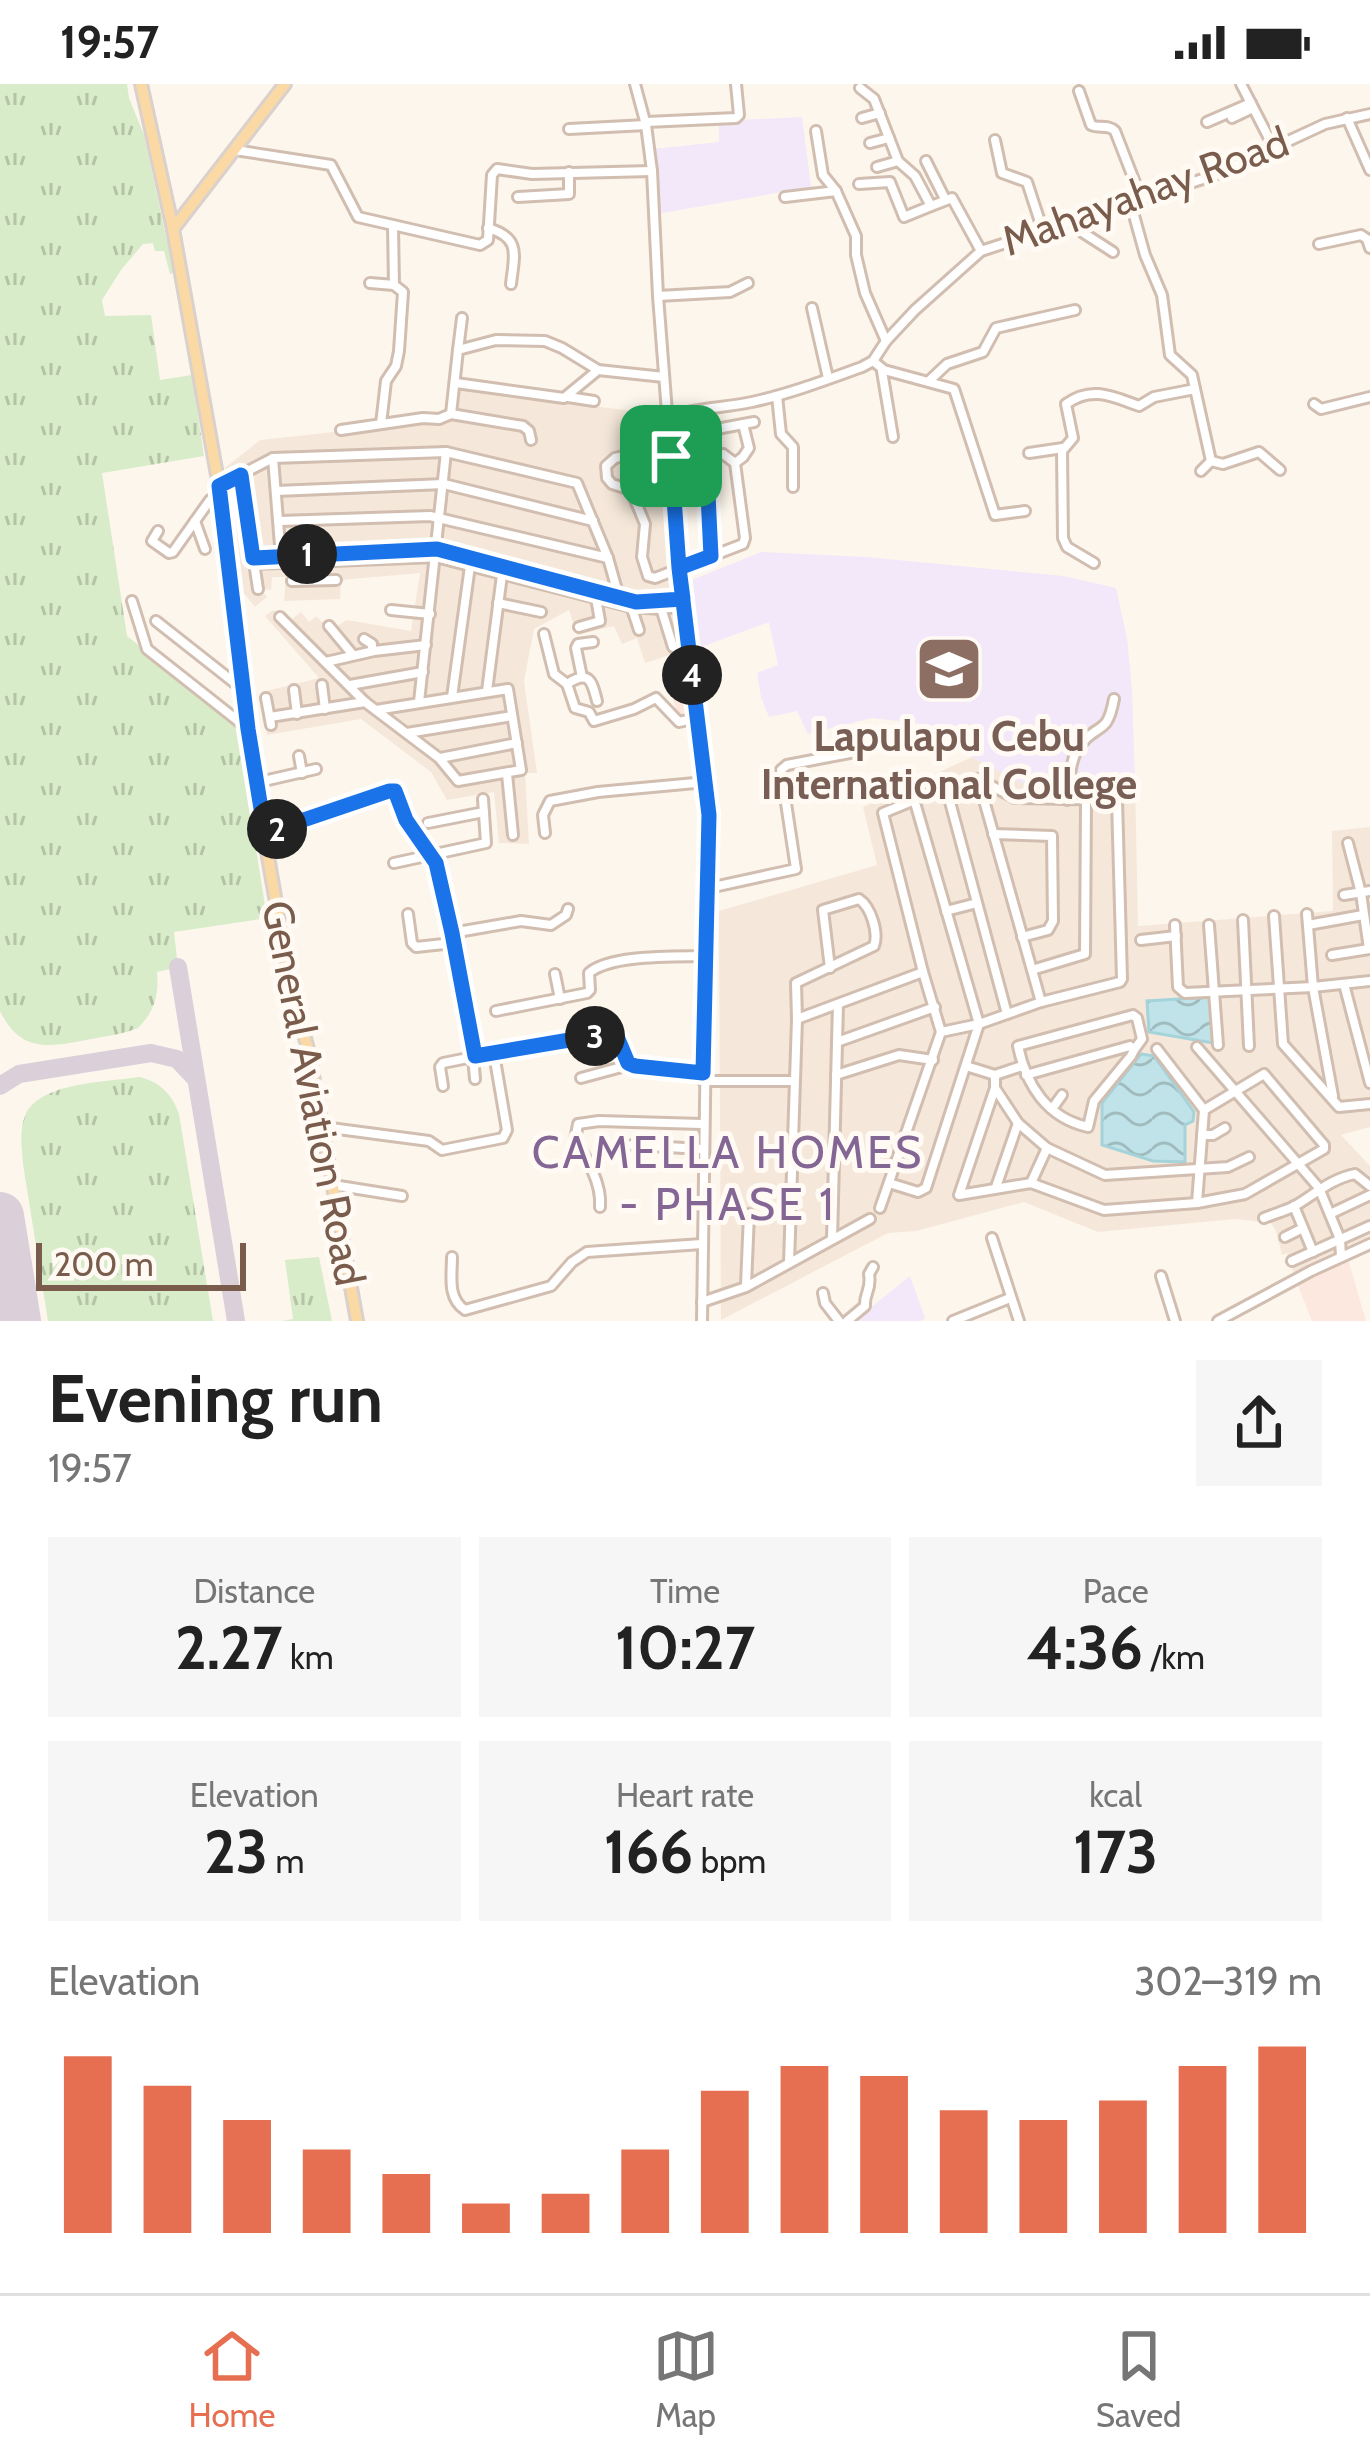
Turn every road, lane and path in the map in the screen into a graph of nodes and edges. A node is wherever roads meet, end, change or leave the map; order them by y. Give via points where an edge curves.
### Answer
1 (141, 84) edge
2 (285, 84) edge
3 (635, 84) edge
4 (736, 84) edge
5 (1241, 84) edge
6 (860, 88) dead end
7 (1079, 91) dead end
8 (1252, 105) junction
9 (880, 113) junction
10 (1370, 114) edge
11 (862, 118) dead end
12 (1232, 118) dead end
13 (1347, 118) junction
14 (1207, 122) dead end
15 (646, 124) junction
16 (569, 129) dead end
17 (816, 131) dead end
18 (889, 138) junction
19 (994, 140) dead end
20 (870, 143) dead end
21 (1274, 148) junction
22 (235, 150) junction
23 (898, 160) junction
24 (926, 161) dead end
25 (878, 167) dead end
26 (1370, 170) edge
27 (569, 172) junction
28 (652, 172) junction
29 (859, 184) dead end
30 (836, 191) junction
31 (785, 196) dead end
32 (518, 197) dead end
33 (945, 200) junction
34 (1136, 200) junction
35 (931, 206) junction
36 (1076, 220) junction
37 (392, 226) junction
38 (488, 228) junction
39 (173, 229) junction
40 (1043, 231) junction
41 (1319, 244) dead end
42 (1370, 248) edge
43 (981, 251) junction
44 (1113, 252) dead end
45 (748, 283) dead end
46 (370, 284) dead end
47 (394, 284) junction
48 (511, 284) dead end
49 (658, 296) junction
50 (812, 308) dead end
51 (1076, 310) dead end
52 (462, 318) dead end
53 (886, 341) junction
54 (458, 350) junction
55 (873, 361) junction
56 (882, 369) junction
57 (598, 370) junction
58 (664, 376) junction
59 (828, 378) junction
60 (929, 381) junction
61 (456, 383) junction
62 (1195, 389) junction
63 (776, 396) junction
64 (566, 397) junction
65 (1370, 398) edge
66 (594, 401) dead end
67 (666, 404) junction
68 (1315, 404) dead end
69 (685, 412) junction
70 (451, 414) junction
71 (667, 417) junction
72 (381, 424) junction
73 (341, 430) dead end
74 (892, 436) dead end
75 (531, 440) dead end
76 (1064, 448) junction
77 (446, 452) junction
78 (1029, 453) dead end
79 (706, 454) junction
80 (671, 456) junction
81 (273, 458) junction
82 (1211, 461) junction
83 (735, 463) junction
84 (1280, 470) dead end
85 (1201, 471) dead end
86 (241, 475) junction
87 (444, 484) junction
88 (794, 488) dead end
89 (219, 491) junction
90 (276, 491) junction
91 (1025, 511) dead end
92 (441, 518) junction
93 (593, 520) junction
94 (195, 521) junction
95 (280, 521) junction
96 (158, 531) dead end
97 (206, 549) dead end
98 (437, 553) junction
99 (711, 556) junction
100 (314, 557) junction
101 (608, 558) junction
102 (282, 559) junction
103 (254, 561) junction
104 (471, 562) junction
105 (1094, 562) dead end
106 (679, 568) junction
107 (502, 571) junction
108 (316, 580) junction
109 (336, 580) dead end
110 (292, 581) dead end
111 (257, 589) dead end
112 (596, 595) junction
113 (132, 601) dead end
114 (626, 602) junction
115 (684, 602) junction
116 (498, 603) junction
117 (660, 606) junction
118 (391, 610) dead end
119 (542, 612) dead end
120 (430, 614) junction
121 (280, 617) dead end
122 (156, 621) dead end
123 (329, 626) dead end
124 (579, 627) dead end
125 (639, 631) dead end
126 (544, 634) dead end
127 (364, 639) dead end
128 (593, 641) dead end
129 (426, 645) junction
130 (673, 646) dead end
131 (372, 651) junction
132 (353, 656) junction
133 (325, 662) junction
134 (423, 672) junction
135 (582, 677) junction
136 (567, 684) junction
137 (322, 685) dead end
138 (349, 685) junction
139 (244, 686) junction
140 (295, 690) dead end
141 (487, 691) junction
142 (266, 698) dead end
143 (452, 698) junction
144 (1114, 699) dead end
145 (597, 701) dead end
146 (365, 702) junction
147 (419, 702) junction
148 (325, 710) junction
149 (376, 710) junction
150 (297, 714) junction
151 (512, 716) junction
152 (697, 718) junction
153 (248, 729) junction
154 (406, 734) junction
155 (518, 743) junction
156 (855, 752) dead end
157 (298, 756) dead end
158 (439, 758) junction
159 (316, 769) dead end
160 (302, 773) junction
161 (506, 774) junction
162 (978, 778) junction
163 (706, 782) junction
164 (256, 783) junction
165 (946, 787) junction
166 (483, 799) dead end
167 (914, 799) junction
168 (1086, 799) junction
169 (1067, 800) junction
170 (484, 812) junction
171 (428, 823) dead end
172 (265, 833) junction
173 (545, 833) dead end
174 (993, 834) junction
175 (513, 835) dead end
176 (1348, 843) dead end
177 (431, 856) junction
178 (394, 862) dead end
179 (709, 888) junction
180 (1366, 892) edge
181 (1344, 896) dead end
182 (977, 903) junction
183 (568, 909) dead end
184 (946, 911) junction
185 (408, 914) dead end
186 (1363, 915) junction
187 (1274, 916) dead end
188 (1243, 920) dead end
189 (1209, 925) dead end
190 (1022, 937) junction
191 (453, 938) junction
192 (1141, 940) dead end
193 (1369, 949) edge
194 (1332, 955) dead end
195 (707, 956) junction
196 (830, 968) junction
197 (1032, 970) junction
198 (922, 972) junction
199 (555, 974) dead end
200 (1370, 981) edge
201 (1344, 984) junction
202 (1313, 987) junction
203 (1279, 989) junction
204 (1245, 991) junction
205 (1214, 992) junction
206 (560, 999) junction
207 (1041, 1002) junction
208 (838, 1004) junction
209 (935, 1007) junction
210 (496, 1010) dead end
211 (1007, 1014) junction
212 (797, 1019) junction
213 (979, 1024) junction
214 (941, 1033) junction
215 (837, 1042) junction
216 (1218, 1045) dead end
217 (1250, 1046) dead end
218 (1198, 1047) dead end
219 (1132, 1048) junction
220 (1157, 1049) dead end
221 (494, 1054) junction
222 (474, 1056) junction
223 (933, 1060) junction
224 (631, 1065) junction
225 (966, 1066) junction
226 (1024, 1071) junction
227 (836, 1076) junction
228 (995, 1076) junction
229 (703, 1077) junction
230 (581, 1078) dead end
231 (475, 1079) dead end
232 (794, 1081) junction
233 (1370, 1083) edge
234 (443, 1086) dead end
235 (995, 1088) junction
236 (1235, 1090) junction
237 (1062, 1095) dead end
238 (1333, 1097) junction
239 (1370, 1104) edge
240 (1052, 1109) junction
241 (1204, 1110) junction
242 (702, 1124) junction
243 (1018, 1124) junction
244 (323, 1127) junction
245 (1225, 1128) dead end
246 (1202, 1135) junction
247 (632, 1145) dead end
248 (1047, 1148) junction
249 (702, 1149) junction
250 (1249, 1157) dead end
251 (1301, 1164) junction
252 (1200, 1169) junction
253 (889, 1183) junction
254 (1031, 1183) junction
255 (333, 1185) junction
256 (1370, 1186) edge
257 (995, 1187) junction
258 (1319, 1188) junction
259 (1370, 1195) edge
260 (403, 1196) dead end
261 (1197, 1204) junction
262 (1294, 1206) junction
263 (600, 1207) dead end
264 (880, 1208) dead end
265 (749, 1214) dead end
266 (1330, 1214) junction
267 (1264, 1218) dead end
268 (870, 1219) dead end
269 (1370, 1226) edge
270 (1304, 1228) junction
271 (1285, 1237) dead end
272 (992, 1238) dead end
273 (832, 1239) junction
274 (1340, 1239) junction
275 (702, 1244) junction
276 (1370, 1244) edge
277 (1313, 1252) junction
278 (452, 1257) dead end
279 (1341, 1257) junction
280 (1292, 1262) dead end
281 (789, 1263) junction
282 (873, 1267) dead end
283 (1161, 1276) dead end
284 (885, 1278) dead end
285 (872, 1284) junction
286 (746, 1287) junction
287 (824, 1293) dead end
288 (1010, 1298) junction
289 (702, 1302) junction
290 (357, 1321) edge
291 (701, 1321) edge
292 (843, 1321) edge
293 (953, 1321) edge
294 (1018, 1321) edge
295 (1175, 1321) edge
296 (1218, 1321) edge

1 - 39 main road, General Aviation Road
2 - 22 main road
3 - 15 street
4 - 15 street via 736,118
5 - 8 street
6 - 9 street
7 - 34 street via 1091,124 1115,131
8 - 12 street
8 - 14 street
8 - 21 street
9 - 11 street
9 - 18 street
10 - 13 street, Mahayahay Road
13 - 21 street, Mahayahay Road
13 - 26 street
15 - 16 street
15 - 28 street
17 - 30 street via 823,175
18 - 20 street
18 - 23 street
19 - 40 street via 1002,173 1028,182
21 - 34 street, Mahayahay Road
22 - 37 street via 331,165 355,215
22 - 39 main road
23 - 25 street
23 - 35 street
24 - 33 street
27 - 28 street
27 - 32 street via 569,194
27 - 38 street via 496,169
28 - 49 street
29 - 35 street via 890,182 904,217
30 - 31 street
30 - 53 street
33 - 35 street
33 - 43 street via 955,202
34 - 36 street, Mahayahay Road
34 - 62 street via 1170,355 1190,372
36 - 40 street, Mahayahay Road
36 - 44 street
37 - 38 street via 480,245
37 - 47 street
38 - 48 street via 512,242
39 - 89 main road, General Aviation Road
40 - 43 street, Mahayahay Road
41 - 42 street via 1360,235
43 - 53 street, Mahayahay Road
45 - 49 street via 730,292
46 - 47 street
47 - 72 street via 403,292 400,351
49 - 58 street
50 - 59 street
51 - 60 street via 1001,325 983,352 947,364
52 - 54 street
53 - 55 street, Mahayahay Road
54 - 57 street via 496,340 545,341
54 - 61 street
55 - 56 street
55 - 59 street
56 - 60 street
56 - 74 street
57 - 58 street
57 - 64 street
58 - 67 street
59 - 63 street
60 - 91 street via 956,391 995,515
61 - 64 street
61 - 70 street
62 - 76 street via 1139,406 1113,393 1074,397 1066,404 1073,438
62 - 82 street
63 - 69 street
63 - 88 street via 780,431 794,447
64 - 66 street
65 - 68 street
67 - 69 street
67 - 71 street
69 - 71 street
70 - 72 street
70 - 75 street via 523,426
71 - 80 street
72 - 73 street
76 - 78 street
76 - 105 street via 1064,543
77 - 81 street
77 - 87 street
77 - 93 street via 577,483
79 - 80 street
79 - 83 street
79 - 83 street via 706,430 749,423 749,448
79 - 99 street
80 - 106 street
80 - 106 street via 625,454 605,471 612,484 631,490 645,524 646,574
81 - 86 street
81 - 90 street
82 - 84 street via 1259,452
82 - 85 street
83 - 99 street via 746,538
86 - 89 street
86 - 103 street
87 - 90 street
87 - 92 street
87 - 93 street
89 - 94 street
89 - 139 main road, General Aviation Road
90 - 95 street
92 - 95 street
92 - 98 street
92 - 101 street
93 - 101 street
94 - 96 street via 169,553 152,541
94 - 97 street
95 - 102 street
98 - 100 street
98 - 104 street
98 - 120 street
99 - 106 street
100 - 102 street
100 - 108 street
101 - 114 street
102 - 103 street
103 - 111 street
104 - 107 street
104 - 143 street
106 - 115 street
107 - 112 street
107 - 116 street
108 - 109 street
108 - 110 street
112 - 114 street
112 - 124 street via 600,621
113 - 153 street via 148,649
114 - 117 street
114 - 125 street
115 - 117 street
115 - 152 street
116 - 119 street
116 - 141 street
117 - 130 street
118 - 120 street
120 - 129 street
121 - 133 street
122 - 139 street
123 - 132 street
126 - 136 street via 554,674
127 - 131 street
128 - 135 street via 576,647
129 - 131 street
129 - 134 street
131 - 132 street
132 - 133 street
133 - 138 street
134 - 138 street
134 - 147 street
135 - 136 street
135 - 145 street via 593,682
136 - 152 street via 575,708 594,721 656,698 679,722
137 - 148 street
138 - 146 street
139 - 153 main road, General Aviation Road
140 - 150 street
141 - 143 street
141 - 151 street via 508,689
142 - 150 street via 271,721
143 - 147 street
144 - 169 street via 1110,718 1079,745
146 - 148 street
146 - 149 street
147 - 149 street
148 - 150 street
149 - 154 street
151 - 154 street
151 - 155 street
152 - 163 street
153 - 164 main road, General Aviation Road
154 - 158 street
155 - 158 street
155 - 161 street via 521,770
156 - 179 street via 781,770 796,869
157 - 160 street
158 - 161 street via 458,781
159 - 160 street
160 - 164 street
161 - 175 street
162 - 165 street
162 - 169 street via 1016,798
162 - 174 street
163 - 173 street via 550,801
163 - 179 street
164 - 172 main road, General Aviation Road
165 - 167 street
165 - 182 street
166 - 170 street
167 - 184 street
167 - 198 street via 883,813
168 - 169 street
168 - 197 street via 1085,954
168 - 207 street via 1117,800 1119,807 1122,979
170 - 171 street
170 - 177 street via 486,842
172 - 177 street via 395,791
172 - 244 main road, General Aviation Road
174 - 190 street
174 - 190 street via 1052,836 1053,921
176 - 180 street
177 - 178 street
177 - 191 street
179 - 195 street
180 - 181 street
180 - 186 street
182 - 184 street
182 - 211 street
183 - 191 street via 551,925 521,921
184 - 213 street
185 - 191 street via 416,947
186 - 193 street
186 - 202 street via 1307,920
187 - 203 street
188 - 204 street
189 - 205 street
190 - 197 street
191 - 222 street
192 - 205 street via 1175,930 1181,992
193 - 194 street
195 - 206 street via 598,966 587,993
195 - 229 street
196 - 196 street via 876,943 862,900 823,910
196 - 212 street via 796,983
197 - 207 street
198 - 208 street
198 - 209 street
199 - 206 street
200 - 201 street
201 - 202 street
201 - 233 street
202 - 203 street
202 - 238 street
203 - 204 street
203 - 238 street via 1283,1044
204 - 205 street
204 - 217 street
205 - 216 street
206 - 210 street
207 - 211 street
208 - 212 street
208 - 215 street
209 - 214 street
209 - 215 street
211 - 213 street
212 - 232 street
213 - 214 street
213 - 225 street
214 - 223 street
215 - 227 street
218 - 236 street
219 - 226 street
219 - 226 street via 1142,1040 1132,1015 1018,1046
219 - 240 street via 1094,1101 1090,1126
220 - 241 street
221 - 222 street
221 - 224 street via 611,1033
221 - 244 street via 503,1138 442,1150 429,1141
222 - 231 street
222 - 234 street via 442,1063
223 - 227 street via 899,1055
223 - 253 street
224 - 229 street
224 - 230 street
225 - 228 street
225 - 253 street via 926,1188
226 - 228 street
226 - 240 street
227 - 273 street
228 - 235 street
229 - 232 street
229 - 242 street
232 - 281 street
235 - 243 street
235 - 257 street via 959,1195
236 - 241 street
236 - 251 street
236 - 251 street via 1264,1074 1324,1145
237 - 240 street
238 - 239 street via 1341,1108
241 - 246 street
242 - 249 street
242 - 263 street via 578,1124 575,1140 600,1188
243 - 248 street
243 - 257 street
244 - 255 main road, General Aviation Road
245 - 246 street
246 - 252 street
247 - 249 street
248 - 252 street via 1105,1175
248 - 254 street
249 - 275 street
250 - 252 street
251 - 258 street
251 - 261 street via 1245,1194
252 - 261 street
253 - 264 street
254 - 257 street
254 - 261 street via 1104,1210
255 - 260 street
255 - 290 main road, General Aviation Road
256 - 258 street via 1352,1174
258 - 262 street
258 - 266 street
259 - 266 street
262 - 267 street
262 - 270 street
265 - 286 street
266 - 274 street
268 - 273 street
269 - 274 street
270 - 271 street
270 - 277 street
272 - 288 street
273 - 281 street
274 - 277 street
274 - 279 street
275 - 278 street via 592,1250 551,1286 465,1310 452,1293
275 - 289 street
276 - 279 street
277 - 280 street
279 - 296 street
281 - 286 street
282 - 285 street
283 - 295 street
284 - 285 street
285 - 292 street via 865,1306
286 - 289 street
287 - 292 street
288 - 293 street
288 - 294 street
289 - 291 street

